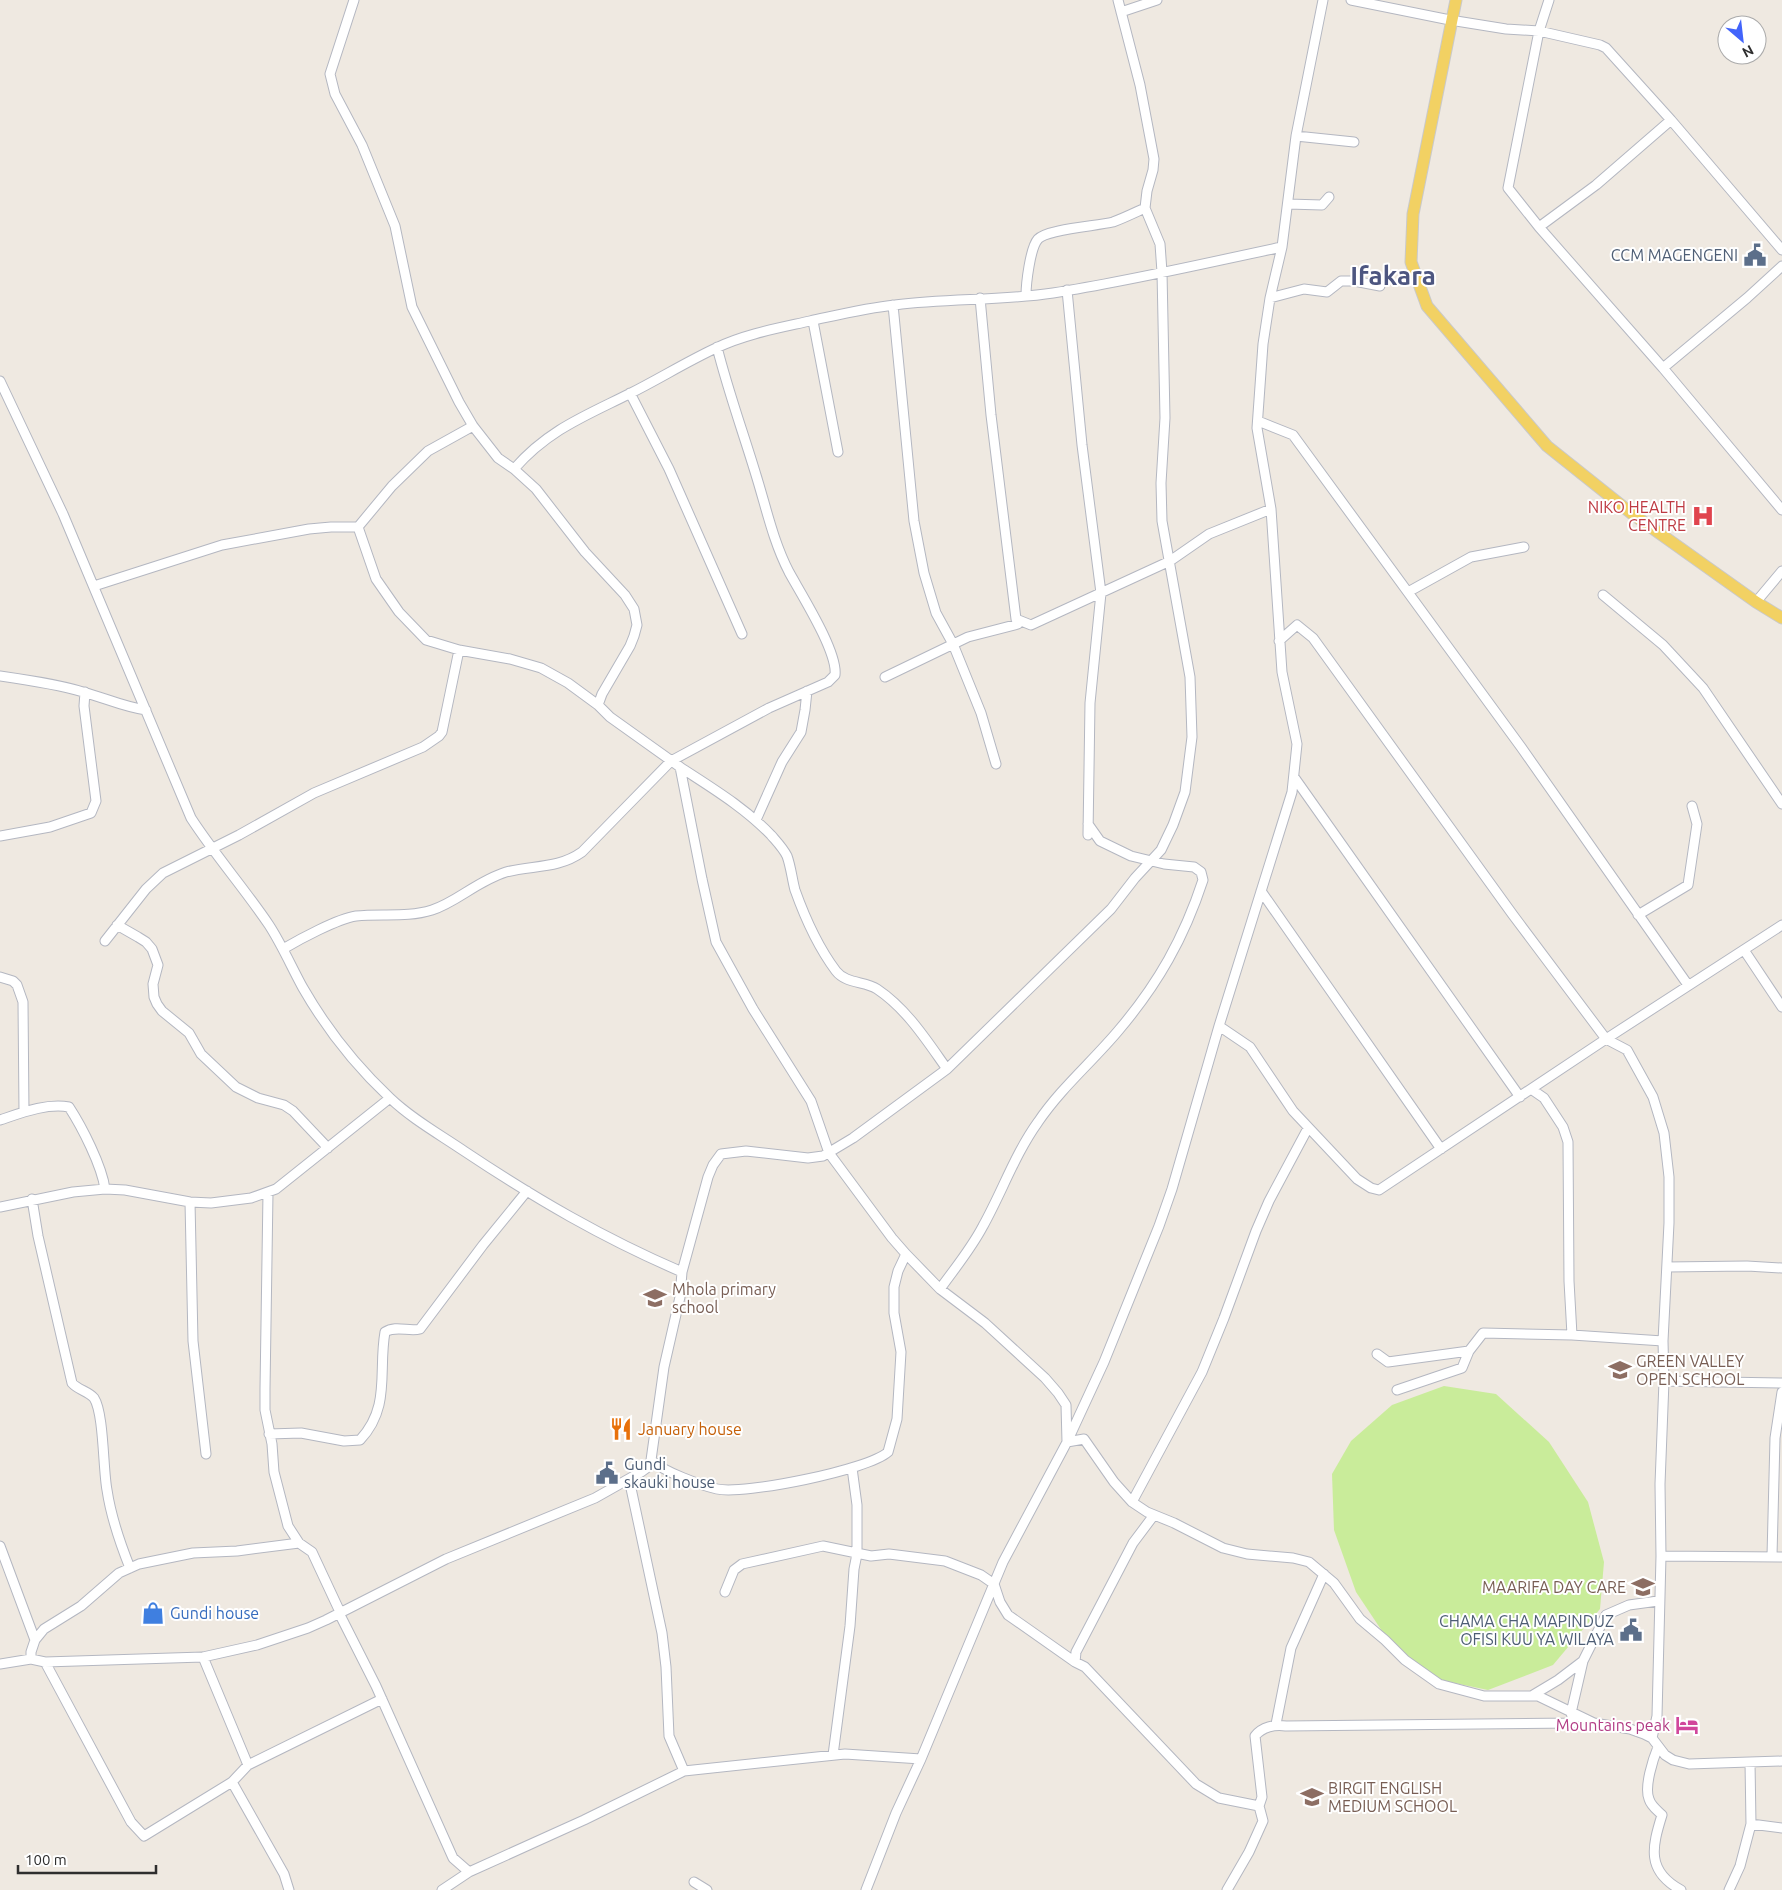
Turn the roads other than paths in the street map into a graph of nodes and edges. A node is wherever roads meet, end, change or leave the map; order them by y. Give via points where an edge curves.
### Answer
1 (354, 0) edge
2 (1118, 0) edge
3 (1157, 0) edge
4 (1323, 0) edge
5 (1351, 0) edge
6 (1456, 0) edge
7 (1547, 0) edge
8 (1121, 12) junction
9 (1450, 20) junction
10 (1539, 31) junction
11 (1672, 120) junction
12 (1296, 136) junction
13 (1354, 142) dead end
14 (1329, 197) dead end
15 (1288, 204) junction
16 (1144, 208) junction
17 (1540, 227) junction
18 (1282, 247) junction
19 (1782, 250) edge
20 (1782, 266) edge
21 (1162, 272) junction
22 (1380, 286) dead end
23 (1066, 290) junction
24 (1026, 296) junction
25 (980, 298) junction
26 (1270, 298) junction
27 (893, 305) junction
28 (813, 321) junction
29 (717, 348) junction
30 (1663, 368) junction
31 (0, 381) edge
32 (630, 393) junction
33 (1258, 421) junction
34 (473, 426) junction
35 (838, 452) dead end
36 (514, 469) junction
37 (1271, 509) junction
38 (1782, 510) edge
39 (358, 527) junction
40 (1524, 547) dead end
41 (1170, 561) junction
42 (1782, 571) edge
43 (94, 586) junction
44 (1408, 592) junction
45 (1101, 593) junction
46 (1603, 595) dead end
47 (1756, 602) junction
48 (1782, 618) edge
49 (1016, 619) junction
50 (742, 634) dead end
51 (1279, 641) junction
52 (954, 644) junction
53 (459, 650) junction
54 (0, 676) edge
55 (885, 677) dead end
56 (806, 691) junction
57 (85, 692) junction
58 (598, 705) junction
59 (146, 710) junction
60 (671, 761) junction
61 (996, 764) dead end
62 (680, 767) junction
63 (1294, 777) junction
64 (1782, 804) edge
65 (1692, 806) dead end
66 (756, 820) junction
67 (1088, 824) junction
68 (1088, 835) dead end
69 (0, 836) edge
70 (211, 849) junction
71 (1151, 861) junction
72 (1261, 891) junction
73 (1638, 915) junction
74 (117, 925) junction
75 (1782, 925) edge
76 (105, 941) dead end
77 (283, 949) junction
78 (1744, 950) junction
79 (0, 977) edge
80 (1688, 985) junction
81 (1782, 1007) edge
82 (1219, 1026) junction
83 (1606, 1039) junction
84 (947, 1069) junction
85 (1531, 1089) junction
86 (1520, 1096) junction
87 (390, 1098) junction
88 (24, 1112) junction
89 (0, 1120) edge
90 (1308, 1128) junction
91 (328, 1148) junction
92 (1440, 1149) junction
93 (829, 1153) junction
94 (105, 1189) junction
95 (527, 1192) junction
96 (268, 1193) junction
97 (32, 1199) junction
98 (190, 1202) junction
99 (0, 1207) edge
100 (906, 1254) junction
101 (1666, 1267) junction
102 (1782, 1268) edge
103 (682, 1272) junction
104 (940, 1289) junction
105 (1572, 1335) junction
106 (1663, 1341) junction
107 (1469, 1352) junction
108 (1377, 1354) dead end
109 (1664, 1381) junction
110 (1782, 1383) edge
111 (1397, 1390) dead end
112 (1782, 1392) edge
113 (269, 1434) junction
114 (1068, 1442) junction
115 (206, 1454) dead end
116 (651, 1460) junction
117 (852, 1468) junction
118 (629, 1479) junction
119 (1132, 1502) junction
120 (1154, 1515) junction
121 (299, 1544) junction
122 (0, 1546) edge
123 (857, 1554) junction
124 (1660, 1556) junction
125 (1772, 1556) junction
126 (1782, 1557) edge
127 (130, 1568) junction
128 (1324, 1574) junction
129 (994, 1584) junction
130 (725, 1592) dead end
131 (1658, 1601) junction
132 (339, 1613) junction
133 (34, 1640) junction
134 (204, 1657) junction
135 (31, 1659) junction
136 (1583, 1661) junction
137 (44, 1662) junction
138 (1075, 1662) junction
139 (0, 1664) edge
140 (1533, 1695) junction
141 (382, 1699) junction
142 (1572, 1713) junction
143 (1276, 1724) junction
144 (1574, 1724) junction
145 (1594, 1724) junction
146 (1652, 1738) junction
147 (1658, 1747) junction
148 (833, 1755) junction
149 (921, 1759) junction
150 (1782, 1761) edge
151 (1750, 1762) junction
152 (248, 1765) junction
153 (684, 1771) junction
154 (232, 1782) junction
155 (1259, 1806) junction
156 (1750, 1824) junction
157 (1782, 1828) edge
158 (469, 1872) junction
159 (694, 1882) dead end
160 (289, 1890) edge
161 (442, 1890) edge
162 (707, 1890) edge
163 (866, 1890) edge
164 (1227, 1890) edge
165 (1681, 1890) edge
166 (1729, 1890) edge

1 - 34 street via 330,74 335,94 362,146 395,226 412,307
2 - 8 street
3 - 8 street
4 - 12 street
5 - 9 street
6 - 9 main road
7 - 10 street
8 - 16 street via 1140,85 1154,159
9 - 10 street
9 - 47 main road via 1413,214 1411,262 1426,306 1547,446 1631,512
10 - 11 street via 1606,48
10 - 17 street via 1507,185
11 - 17 street via 1596,186
11 - 19 street
12 - 13 street
12 - 15 street
14 - 15 street via 1322,205
15 - 18 street
16 - 21 street via 1160,244
16 - 24 street via 1112,222 1039,238 1030,263
17 - 30 street
18 - 21 street
18 - 26 street
20 - 30 street
21 - 23 street
21 - 41 street via 1165,418 1162,521
22 - 26 street via 1348,280 1341,281 1327,292 1304,289
23 - 24 street
23 - 45 street
24 - 25 street
25 - 27 street
25 - 49 street
26 - 33 street via 1263,344
27 - 28 street
27 - 52 street via 914,521 936,612
28 - 29 street via 746,337
28 - 35 street
29 - 32 street
29 - 56 street via 770,523 788,570 835,664 832,678
30 - 38 street
31 - 43 street
32 - 36 street via 544,439
32 - 50 street via 669,469
33 - 37 street
33 - 44 street via 1293,436
34 - 36 street via 498,458
34 - 39 street via 428,452 392,486
36 - 58 street via 550,505 634,609 637,625 634,636
37 - 41 street via 1209,534
37 - 51 street
39 - 43 street via 309,529 222,545
39 - 53 street via 376,579 399,612 426,640
40 - 44 street via 1470,557
41 - 45 street
41 - 71 street via 1190,677 1192,737 1185,792 1167,841
42 - 47 street
43 - 59 street
44 - 73 street
45 - 49 street via 1031,625
45 - 67 street via 1090,703
46 - 64 street via 1663,645 1704,688
47 - 48 main road
49 - 52 street via 1018,624
51 - 63 street via 1297,744
51 - 83 street via 1297,625 1313,638
52 - 55 street
52 - 61 street
53 - 58 street via 541,668
53 - 70 street via 439,736 423,747 314,794
54 - 57 street via 41,681
56 - 60 street
56 - 66 street via 801,732 782,762
57 - 59 street via 129,708
57 - 69 street via 96,801 91,813 50,826
58 - 60 street
59 - 70 street via 191,818
60 - 62 street
60 - 77 street via 582,852 568,861 503,873 425,912 347,918
62 - 66 street via 732,800
62 - 93 street via 716,942 752,1009 812,1101
63 - 72 street
63 - 86 street
65 - 73 street via 1697,824 1688,885
66 - 84 street via 786,855 796,892 814,935 837,973 886,995 916,1025
67 - 68 street
67 - 71 street via 1100,841 1131,856
70 - 74 street via 158,876
70 - 77 street via 259,911
71 - 84 street via 1111,909
71 - 104 street via 1194,867 1201,872 1203,880 1186,928 1155,982 1118,1031 1063,1088 1036,1124 967,1254
72 - 82 street
72 - 92 street
73 - 80 street
74 - 76 street
74 - 91 street via 152,950 158,965 153,984 157,1004 189,1034 201,1054 236,1087 293,1111
75 - 78 street
77 - 87 street via 322,1017
78 - 80 street
78 - 81 street
79 - 88 street via 17,985 23,1002
80 - 83 street
82 - 90 street via 1250,1047
82 - 114 street via 1172,1190 1104,1362
83 - 85 street
83 - 101 street via 1627,1050 1653,1097 1664,1133 1669,1177
84 - 93 street
85 - 86 street
85 - 105 street via 1544,1098 1563,1127 1568,1142
86 - 92 street
87 - 91 street
87 - 95 street
88 - 89 street
88 - 94 street via 69,1107 104,1177
90 - 92 street via 1357,1180 1379,1190
90 - 119 street via 1269,1201 1202,1372
91 - 96 street
93 - 100 street
93 - 103 street via 816,1158 746,1151 718,1156 708,1177
94 - 97 street
94 - 98 street
95 - 103 street via 602,1235
95 - 113 street via 420,1329 385,1332 382,1396 372,1422 360,1440 344,1441 301,1433
96 - 98 street via 232,1201
96 - 113 street via 265,1410
97 - 99 street
97 - 127 street via 72,1383 94,1398 96,1405 109,1502
98 - 115 street via 194,1341
100 - 104 street
100 - 117 street via 894,1287 894,1313 901,1352 894,1434 888,1452
101 - 102 street
101 - 106 street
103 - 116 street
104 - 114 street via 985,1323 1058,1393 1066,1405
105 - 106 street
105 - 107 street via 1483,1333
106 - 109 street
107 - 108 street via 1388,1362
107 - 111 street via 1462,1368
109 - 110 street
109 - 124 street
112 - 125 street via 1774,1438
113 - 121 street via 281,1504 288,1526
114 - 119 street via 1084,1439 1104,1471
114 - 129 street
116 - 117 street via 662,1469 718,1490 784,1484
116 - 118 street via 648,1467
117 - 123 street via 857,1505
118 - 132 street via 595,1498 446,1559
118 - 153 street via 662,1633 669,1736
119 - 120 street
120 - 128 street via 1224,1548 1246,1554 1301,1559
120 - 138 street via 1133,1543 1076,1652
121 - 127 street via 193,1553
121 - 132 street via 312,1552
122 - 133 street
123 - 129 street via 902,1555 945,1561 981,1575
123 - 130 street via 823,1546 747,1562 734,1570
123 - 148 street
124 - 125 street
124 - 131 street
125 - 126 street
127 - 133 street via 119,1573 81,1606 44,1629
128 - 140 street via 1360,1619 1405,1660 1439,1684 1484,1696
128 - 143 street via 1291,1648
129 - 138 street via 1008,1615
129 - 149 street
131 - 136 street via 1629,1605 1606,1615
131 - 146 street via 1657,1716
132 - 134 street via 308,1628
132 - 141 street
133 - 135 street
134 - 137 street
134 - 152 street
135 - 137 street
135 - 139 street
136 - 140 street
136 - 142 street
137 - 154 street via 131,1822 144,1836
138 - 155 street via 1085,1666 1196,1784 1220,1798
140 - 142 street
141 - 152 street
141 - 158 street via 453,1858
142 - 144 street
142 - 145 street
143 - 144 street
143 - 155 street via 1255,1736 1262,1797
144 - 145 street
145 - 146 street via 1630,1729
146 - 147 street
147 - 151 street via 1673,1760 1689,1764
147 - 165 street via 1648,1797 1662,1815 1654,1858 1664,1878
148 - 149 street
148 - 153 street
149 - 163 street
150 - 151 street
151 - 156 street
152 - 154 street
153 - 158 street
154 - 160 street via 284,1874
155 - 164 street via 1263,1821
156 - 157 street
156 - 166 street via 1740,1866
158 - 161 street
159 - 162 street

